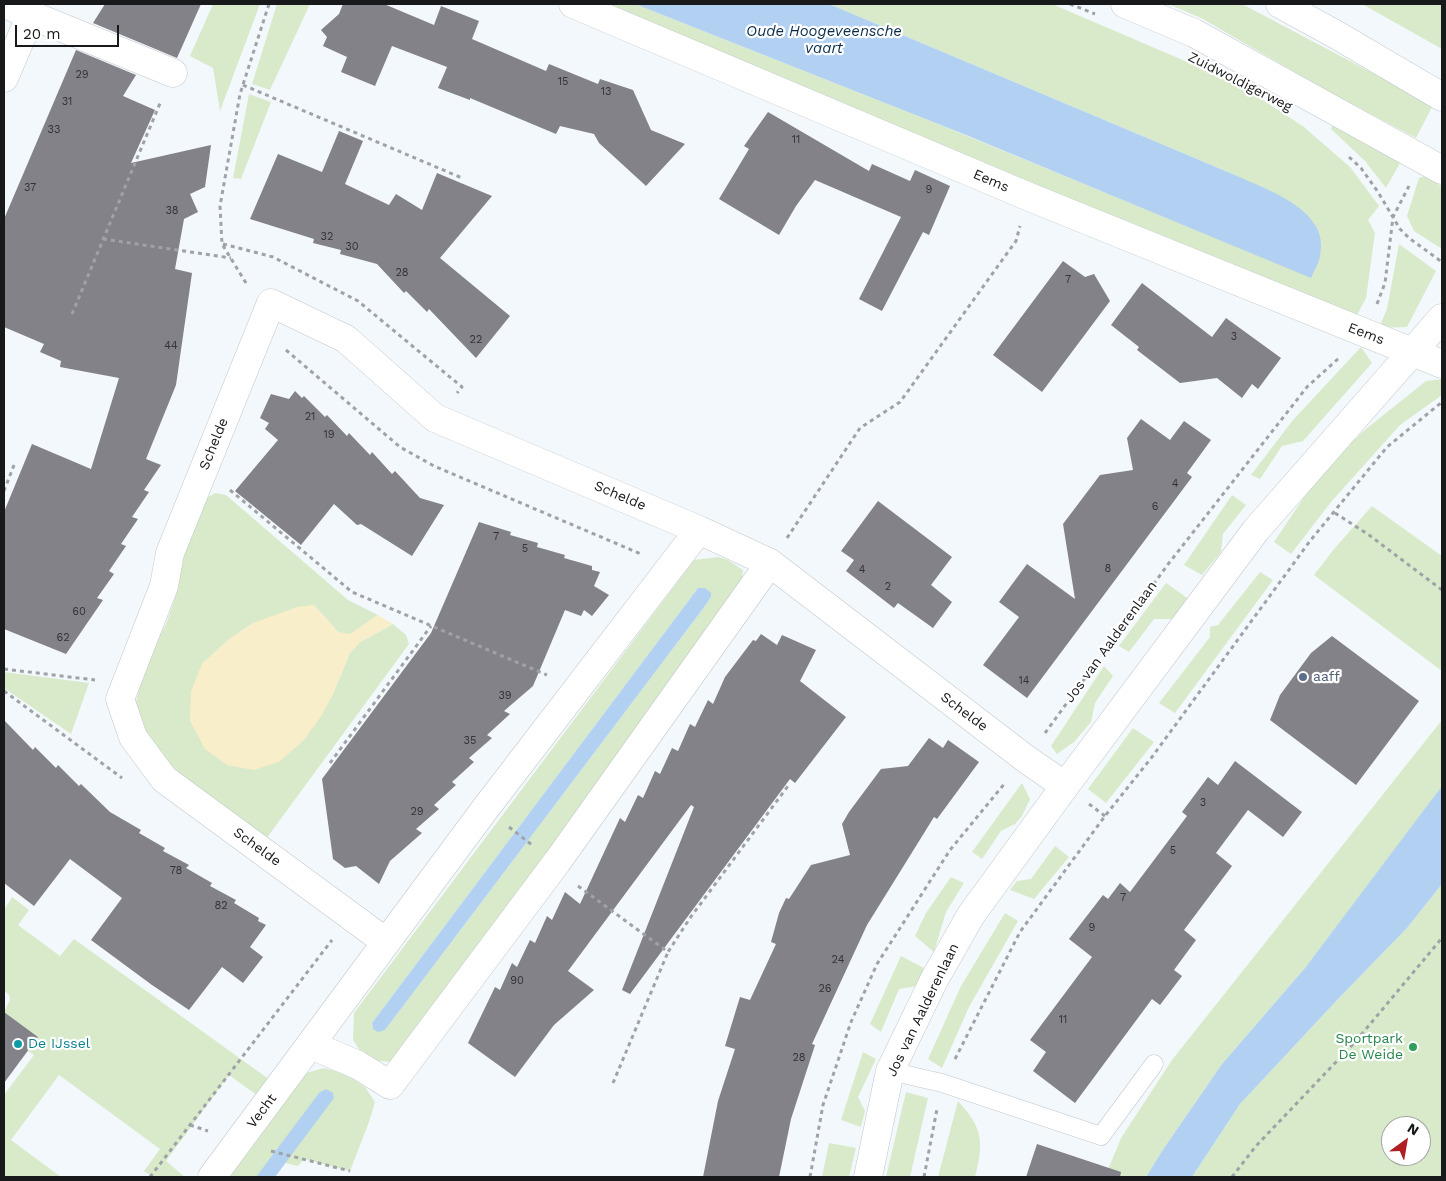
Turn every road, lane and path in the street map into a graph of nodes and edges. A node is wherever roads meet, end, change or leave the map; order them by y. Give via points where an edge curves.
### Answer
1 (5, 4) edge
2 (269, 4) edge
3 (573, 4) edge
4 (1070, 4) edge
5 (1125, 4) edge
6 (1280, 4) edge
7 (31, 15) junction
8 (1096, 15) dead end
9 (173, 73) joint
10 (4, 78) edge
11 (243, 85) junction
12 (1442, 97) edge
13 (1347, 155) dead end
14 (1433, 165) edge
15 (462, 178) dead end
16 (1027, 196) junction
17 (1393, 217) junction
18 (103, 239) junction
19 (231, 258) junction
20 (1442, 262) edge
21 (271, 304) junction
22 (72, 314) dead end
23 (1442, 318) edge
24 (1365, 334) junction
25 (1412, 351) junction
26 (1442, 364) edge
27 (1442, 402) edge
28 (14, 465) dead end
29 (205, 468) junction
30 (4, 491) edge
31 (1335, 512) junction
32 (699, 530) junction
33 (770, 564) junction
34 (1442, 590) edge
35 (431, 626) junction
36 (4, 669) edge
37 (126, 683) junction
38 (578, 688) junction
39 (1026, 759) junction
40 (330, 762) dead end
41 (788, 786) dead end
42 (1065, 786) junction
43 (511, 829) dead end
44 (533, 845) dead end
45 (553, 867) junction
46 (350, 916) junction
47 (1442, 938) edge
48 (386, 942) junction
49 (668, 952) junction
50 (312, 1045) junction
51 (1154, 1064) dead end
52 (890, 1071) junction
53 (613, 1083) dead end
54 (942, 1083) junction
55 (272, 1151) dead end
56 (350, 1171) dead end
57 (150, 1177) edge
58 (212, 1177) edge
59 (810, 1177) edge
60 (868, 1177) edge
61 (924, 1177) edge
62 (1232, 1177) edge

1 - 7 street
2 - 11 path
3 - 16 street, Eems
4 - 8 path
5 - 14 street, Zuidwoldigerweg via 1194,34
6 - 12 street
7 - 9 street
7 - 10 street
9 - 18 path
11 - 15 path
11 - 19 path via 220,206 222,244
13 - 17 path via 1361,168
14 - 17 path, Jos van Aalderenlaan
16 - 24 street, Eems
16 - 33 path via 1016,241 900,402 860,428
17 - 20 path via 1409,238
17 - 24 path, Jos van Aalderenlaan via 1385,283
18 - 19 path
18 - 22 path
19 - 21 path via 258,301
21 - 29 street, Schelde
21 - 32 street, Schelde via 346,339 435,418
23 - 25 street, Jos van Aalderenlaan
24 - 25 street, Eems
24 - 39 path, Jos van Aalderenlaan via 1307,387 1169,563
25 - 26 street, Eems
25 - 42 street, Jos van Aalderenlaan via 1256,530
27 - 31 path via 1387,447
28 - 30 path
29 - 35 path via 352,592
29 - 37 street, Schelde via 170,553 164,586
31 - 34 path
31 - 54 path via 1310,541 1020,932
32 - 33 street, Schelde
32 - 38 street
33 - 39 street, Schelde
33 - 45 street
35 - 38 path
35 - 40 path
36 - 37 path
37 - 46 street, Schelde via 120,699 133,737 164,779
38 - 48 street
39 - 42 street, Schelde
39 - 59 path, Jos van Aalderenlaan via 950,850 877,964 851,1022 823,1105
41 - 49 path
42 - 52 street, Jos van Aalderenlaan via 971,915 934,980
43 - 44 path
45 - 49 path
45 - 50 street via 390,1085 358,1065
46 - 48 street, Schelde
46 - 57 path
47 - 62 path via 1356,1041 1256,1146
48 - 50 street
49 - 53 path
50 - 58 street, Vecht
51 - 54 lane via 1101,1136
52 - 54 lane
52 - 60 street, Jos van Aalderenlaan
54 - 61 path
55 - 56 path

